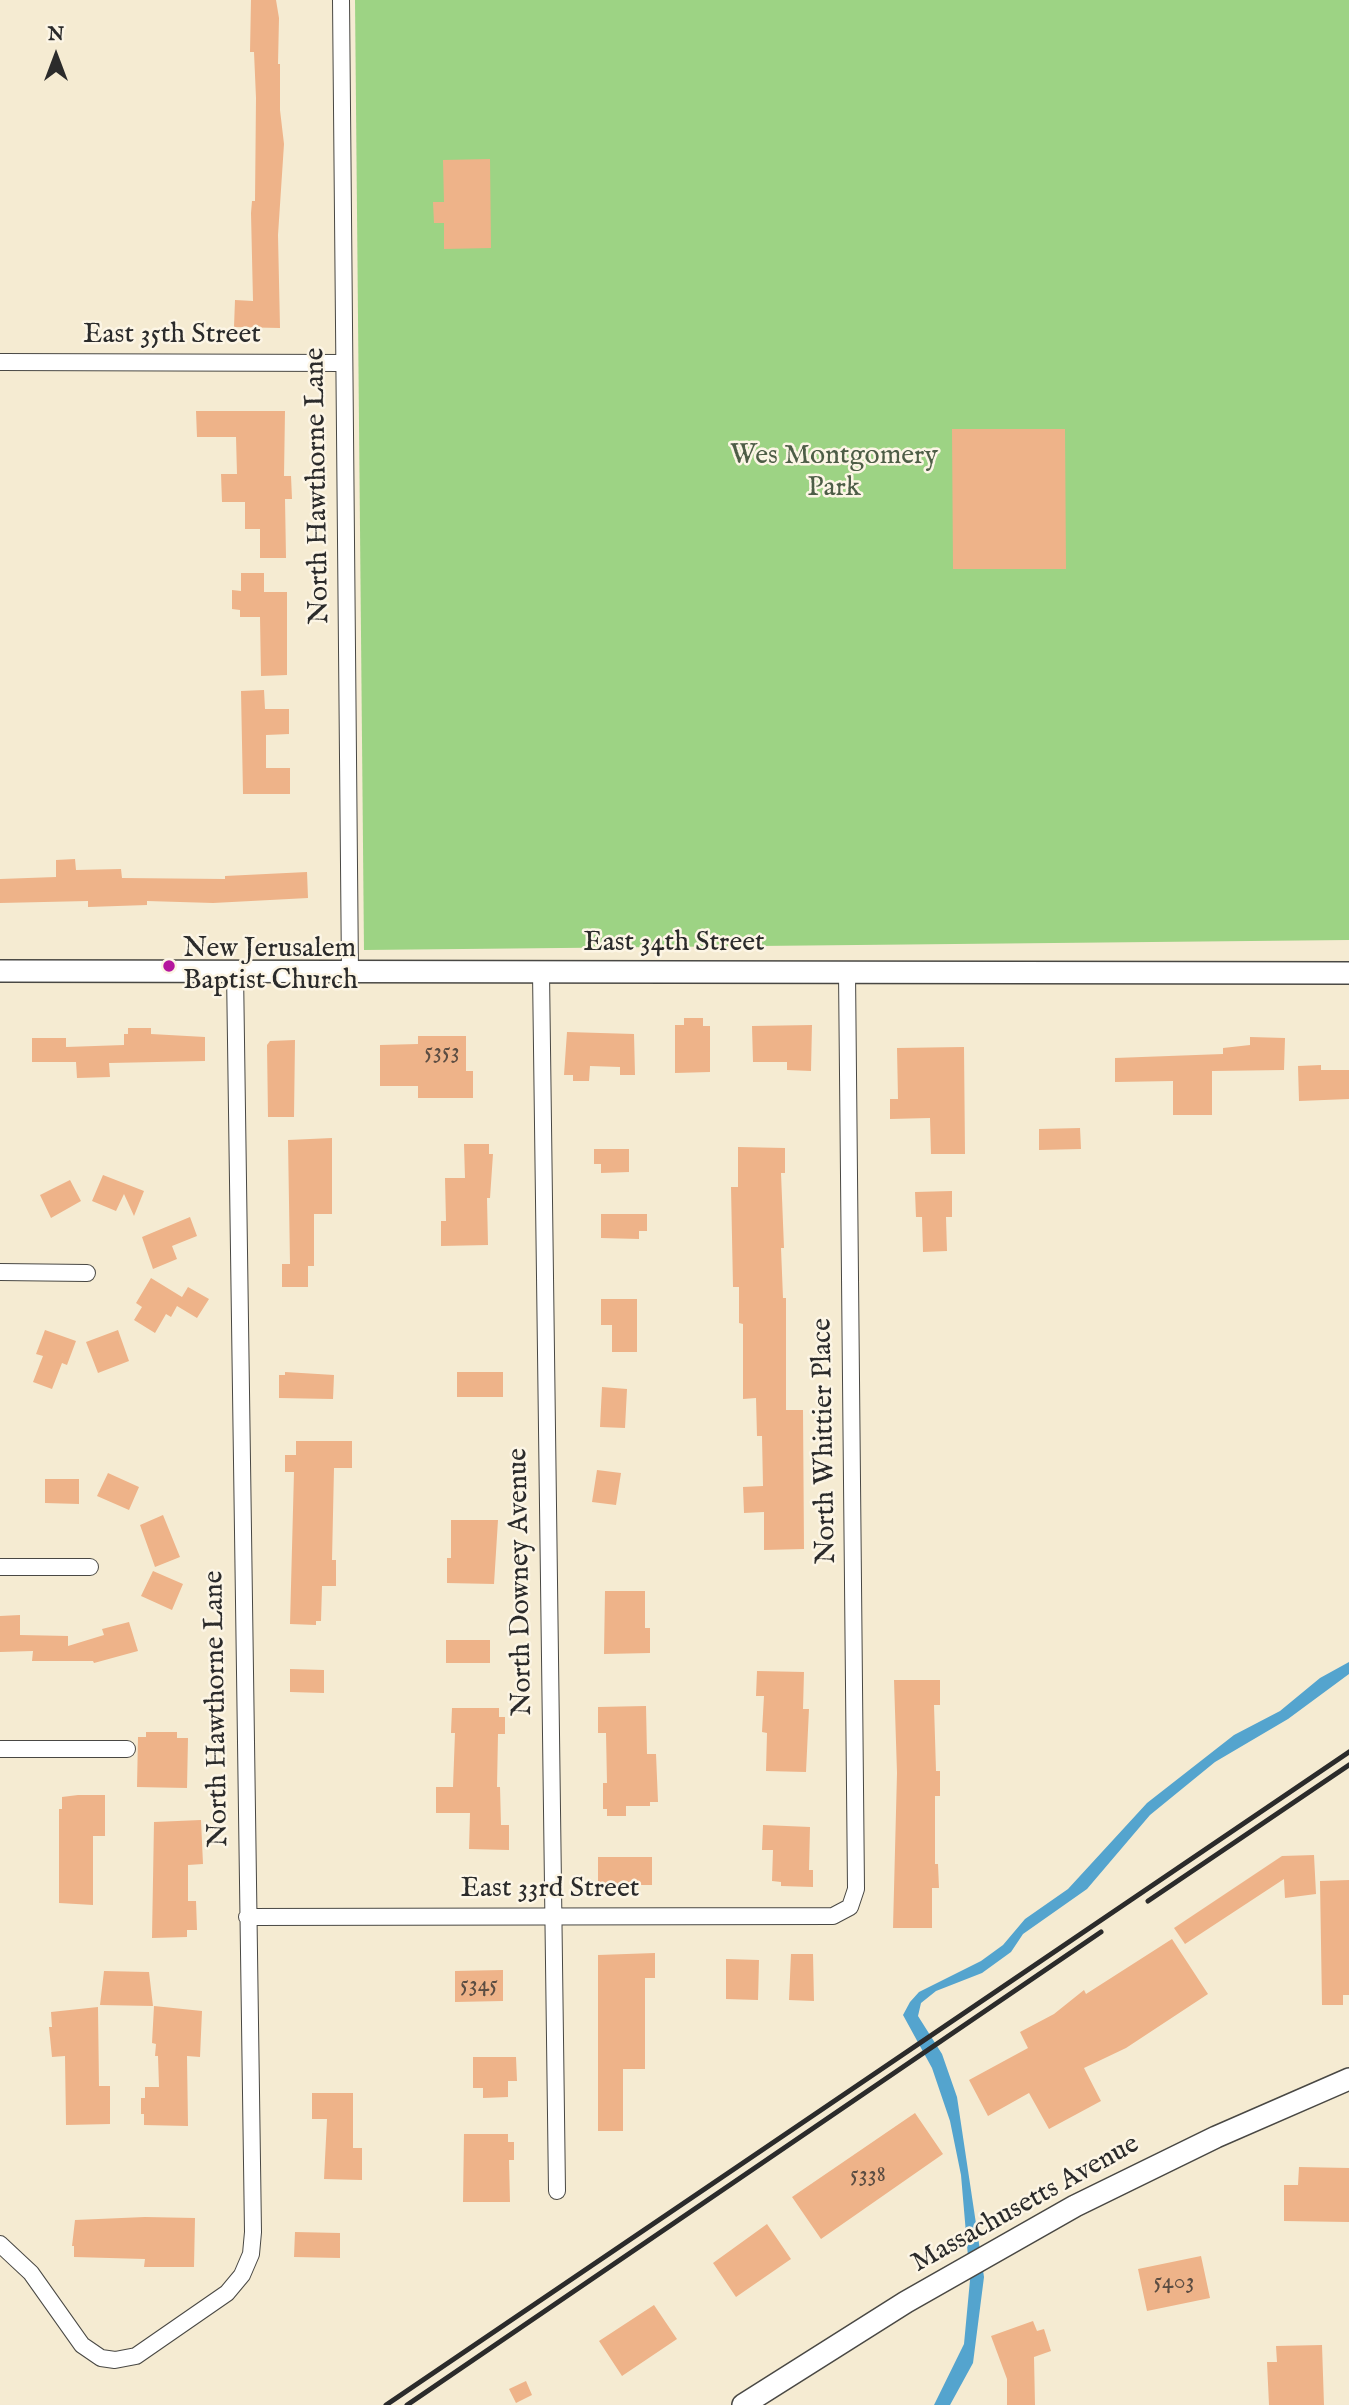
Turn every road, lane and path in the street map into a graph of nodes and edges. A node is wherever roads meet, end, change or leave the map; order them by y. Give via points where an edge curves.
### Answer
1 (341, 0) edge
2 (0, 362) edge
3 (344, 363) junction
4 (0, 971) edge
5 (235, 971) junction
6 (350, 972) junction
7 (541, 972) junction
8 (847, 972) junction
9 (1349, 973) edge
10 (0, 1272) edge
11 (87, 1273) dead end
12 (0, 1567) edge
13 (90, 1567) dead end
14 (127, 1748) dead end
15 (0, 1749) edge
16 (850, 1907) joint
17 (553, 1916) junction
18 (247, 1917) junction
19 (1349, 2078) edge
20 (557, 2191) dead end
21 (0, 2244) edge
22 (743, 2405) edge

1 - 3 street, North Hawthorne Lane
2 - 3 street, East 35th Street
3 - 6 street, North Hawthorne Lane
4 - 5 main road, East 34th Street
5 - 6 main road, East 34th Street
5 - 18 street, North Hawthorne Lane
6 - 7 main road, East 34th Street
7 - 8 main road, East 34th Street
7 - 17 street, North Downey Avenue
8 - 9 main road, East 34th Street
8 - 16 street, North Whittier Place via 856,1889
10 - 11 street
12 - 13 street
14 - 15 street
16 - 17 street, East 33rd Street via 832,1916
17 - 18 street, East 33rd Street
17 - 20 street, North Downey Avenue
18 - 21 street, North Hawthorne Lane via 253,2232 251,2254 242,2275 227,2293 132,2358 100,2358 82,2345 31,2273
19 - 22 main road, Massachusetts Avenue via 1157,2165 996,2249

